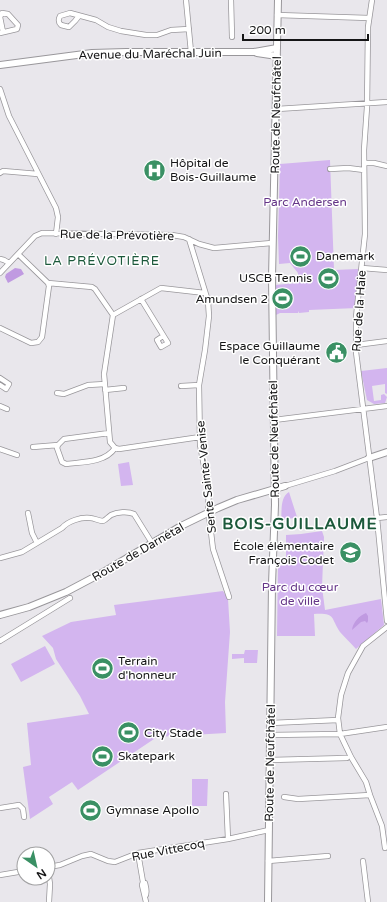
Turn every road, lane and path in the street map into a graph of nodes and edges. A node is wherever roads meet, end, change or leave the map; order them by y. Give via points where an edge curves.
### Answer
1 (186, 0) edge
2 (230, 0) edge
3 (278, 0) edge
4 (372, 0) edge
5 (277, 15) junction
6 (78, 16) dead end
7 (369, 18) junction
8 (189, 29) junction
9 (1, 33) edge
10 (232, 37) dead end
11 (277, 48) junction
12 (191, 52) junction
13 (254, 52) junction
14 (277, 56) junction
15 (0, 65) edge
16 (0, 89) edge
17 (387, 102) edge
18 (367, 103) junction
19 (276, 109) junction
20 (364, 163) junction
21 (387, 166) edge
22 (330, 169) dead end
23 (364, 170) junction
24 (0, 173) edge
25 (38, 174) junction
26 (56, 234) junction
27 (189, 239) junction
28 (272, 243) junction
29 (18, 254) junction
30 (0, 259) edge
31 (9, 264) junction
32 (362, 268) junction
33 (387, 270) edge
34 (0, 273) edge
35 (48, 283) junction
36 (205, 293) junction
37 (141, 299) junction
38 (113, 315) junction
39 (0, 328) edge
40 (164, 336) dead end
41 (387, 342) edge
42 (356, 345) junction
43 (0, 378) edge
44 (105, 384) junction
45 (0, 385) edge
46 (199, 385) junction
47 (181, 386) dead end
48 (124, 388) dead end
49 (105, 390) junction
50 (57, 393) dead end
51 (0, 406) edge
52 (387, 406) edge
53 (6, 409) dead end
54 (363, 409) junction
55 (274, 420) junction
56 (109, 433) junction
57 (200, 437) junction
58 (58, 445) junction
59 (33, 448) dead end
60 (115, 448) junction
61 (0, 449) edge
62 (387, 452) edge
63 (17, 455) dead end
64 (369, 458) junction
65 (285, 486) joint
66 (275, 489) junction
67 (210, 512) junction
68 (28, 513) dead end
69 (387, 517) edge
70 (377, 518) junction
71 (37, 543) junction
72 (152, 543) junction
73 (0, 558) edge
74 (229, 597) dead end
75 (70, 598) dead end
76 (386, 601) edge
77 (0, 615) edge
78 (387, 621) edge
79 (387, 627) edge
80 (0, 641) edge
81 (338, 720) junction
82 (271, 723) junction
83 (387, 727) edge
84 (340, 734) junction
85 (270, 735) junction
86 (347, 758) dead end
87 (270, 760) junction
88 (226, 794) dead end
89 (370, 796) junction
90 (284, 797) dead end
91 (0, 808) edge
92 (24, 817) dead end
93 (269, 830) junction
94 (228, 839) junction
95 (386, 848) dead end
96 (138, 853) junction
97 (328, 856) dead end
98 (268, 861) junction
99 (363, 861) dead end
100 (56, 865) edge
101 (16, 872) edge
102 (0, 875) edge
103 (50, 886) edge
104 (146, 899) edge
105 (49, 902) edge
106 (268, 902) edge
107 (368, 902) edge

1 - 8 street
2 - 10 street
3 - 5 main road, Route de Neufchâtel
4 - 7 street, Rue de la Haie
5 - 7 street
5 - 11 main road, Route de Neufchâtel
6 - 8 street via 138,35 157,35 171,30
7 - 18 street, Rue de la Haie
8 - 12 street
9 - 9 street via 17,29 18,25 8,14 2,13 0,17
11 - 13 main road, Avenue du Maréchal Juin
11 - 14 main road, Route de Neufchâtel
12 - 13 main road, Avenue du Maréchal Juin
12 - 15 main road, Avenue du Maréchal Juin via 92,53
13 - 14 main road, Avenue du Maréchal Juin
14 - 19 main road, Route de Neufchâtel
16 - 25 street via 8,116
17 - 18 street
18 - 19 street
18 - 20 street, Rue de la Haie
19 - 28 main road, Route de Neufchâtel
20 - 21 street
20 - 23 street, Rue de la Haie
22 - 23 street
23 - 32 street, Rue de la Haie via 365,233
24 - 25 street via 3,171
25 - 26 street via 56,208
26 - 27 street, Rue de la Prévotière via 160,234
26 - 29 street, Rue de la Prévotière via 42,233 35,236
27 - 28 street, Rue de la Prévotière via 214,248
27 - 36 street, Sente Sainte-Venise
28 - 55 main road, Route de Neufchâtel
29 - 31 street, Rue de la Prévotière
29 - 35 street
30 - 31 street
31 - 34 street, Rue de la Prévotière
32 - 33 street
32 - 42 street, Rue de la Haie via 356,317
35 - 38 street via 95,289
35 - 39 street via 40,341 31,343
36 - 37 street via 160,288
36 - 46 street, Sente Sainte-Venise via 209,316
37 - 38 street
37 - 40 street
38 - 44 street via 104,370
41 - 42 street
42 - 54 street, Rue de la Haie
43 - 45 street via 9,384 6,389
44 - 49 street
44 - 50 street via 88,385 64,394
46 - 47 street
46 - 57 street, Sente Sainte-Venise
48 - 49 street
49 - 56 street
51 - 53 street
52 - 54 street
54 - 55 street
54 - 64 street, Rue de la Haie
55 - 66 main road, Route de Neufchâtel
56 - 58 street via 64,439
56 - 60 street via 110,442
57 - 60 street
57 - 67 street, Sente Sainte-Venise
58 - 59 street
58 - 60 street via 62,462 66,464 98,460
61 - 63 street
62 - 64 main road
64 - 65 street
64 - 70 street, Rue de la Haie
65 - 66 main road, Route de Darnétal
66 - 67 main road, Route de Darnétal via 237,500
66 - 82 main road, Route de Neufchâtel
67 - 72 main road, Route de Darnétal
67 - 74 street, Sente Sainte-Venise via 213,549
68 - 71 street
69 - 70 street
70 - 76 street, Rue de la Haie
71 - 72 street via 71,521 90,518 103,522 113,514 130,512 134,514
71 - 73 street via 22,552
72 - 77 main road, Route de Darnétal via 66,592 30,607
75 - 80 street
76 - 78 street, Rue de la Haie
79 - 81 street via 363,646 348,673 341,695
81 - 82 street
81 - 84 street
82 - 85 main road, Route de Neufchâtel
83 - 84 street
84 - 85 street
84 - 89 street via 366,782
85 - 87 main road, Route de Neufchâtel
86 - 87 street
87 - 93 main road, Route de Neufchâtel
88 - 94 street
89 - 90 street via 298,799
89 - 95 street via 382,826
91 - 92 street via 19,805 24,809
93 - 94 street, Rue Vittecoq
93 - 98 main road, Route de Neufchâtel
94 - 96 street, Rue Vittecoq
96 - 100 street, Rue Vittecoq via 115,862 86,855
96 - 104 street
97 - 98 street
98 - 106 main road, Route de Neufchâtel
99 - 107 street
101 - 102 street
103 - 105 street

